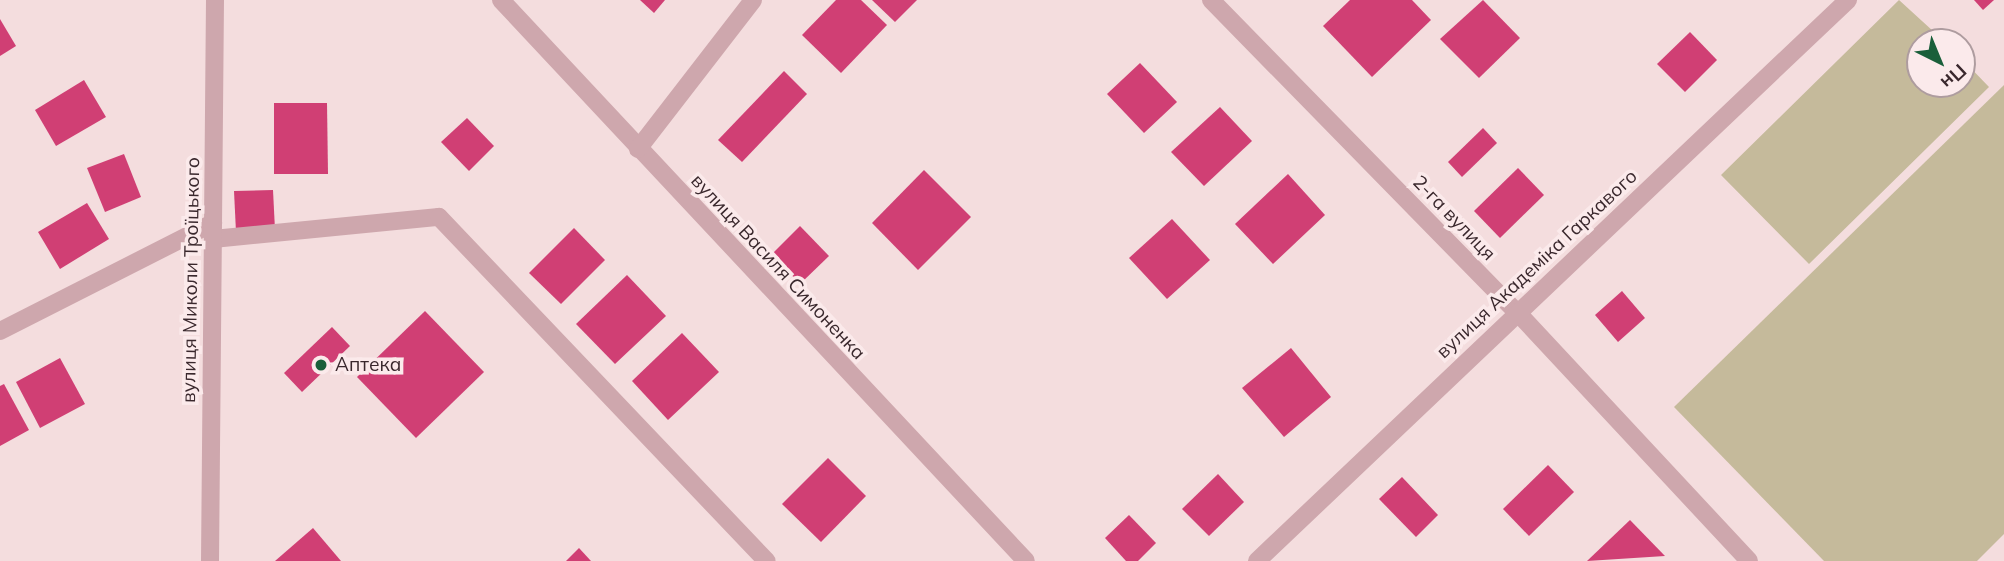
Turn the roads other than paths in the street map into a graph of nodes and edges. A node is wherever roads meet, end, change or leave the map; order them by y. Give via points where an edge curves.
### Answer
1 (215, 0) edge
2 (500, 0) edge
3 (753, 0) edge
4 (1212, 0) edge
5 (1848, 0) edge
6 (638, 149) junction
7 (213, 231) junction
8 (1517, 312) junction
9 (0, 331) edge
10 (210, 561) edge
11 (767, 561) edge
12 (1026, 561) edge
13 (1257, 561) edge
14 (1749, 561) edge

1 - 7 street, вулиця Миколи Троїцького
2 - 6 street, вулиця Василя Симоненка
3 - 6 street
4 - 8 street, 2-га вулиця
5 - 8 street, вулиця Академіка Гаркавого
6 - 12 street, вулиця Василя Симоненка
7 - 9 street
7 - 10 street, вулиця Миколи Троїцького
7 - 11 street via 439,217
8 - 13 street, вулиця Академіка Гаркавого
8 - 14 street, 2-га вулиця

